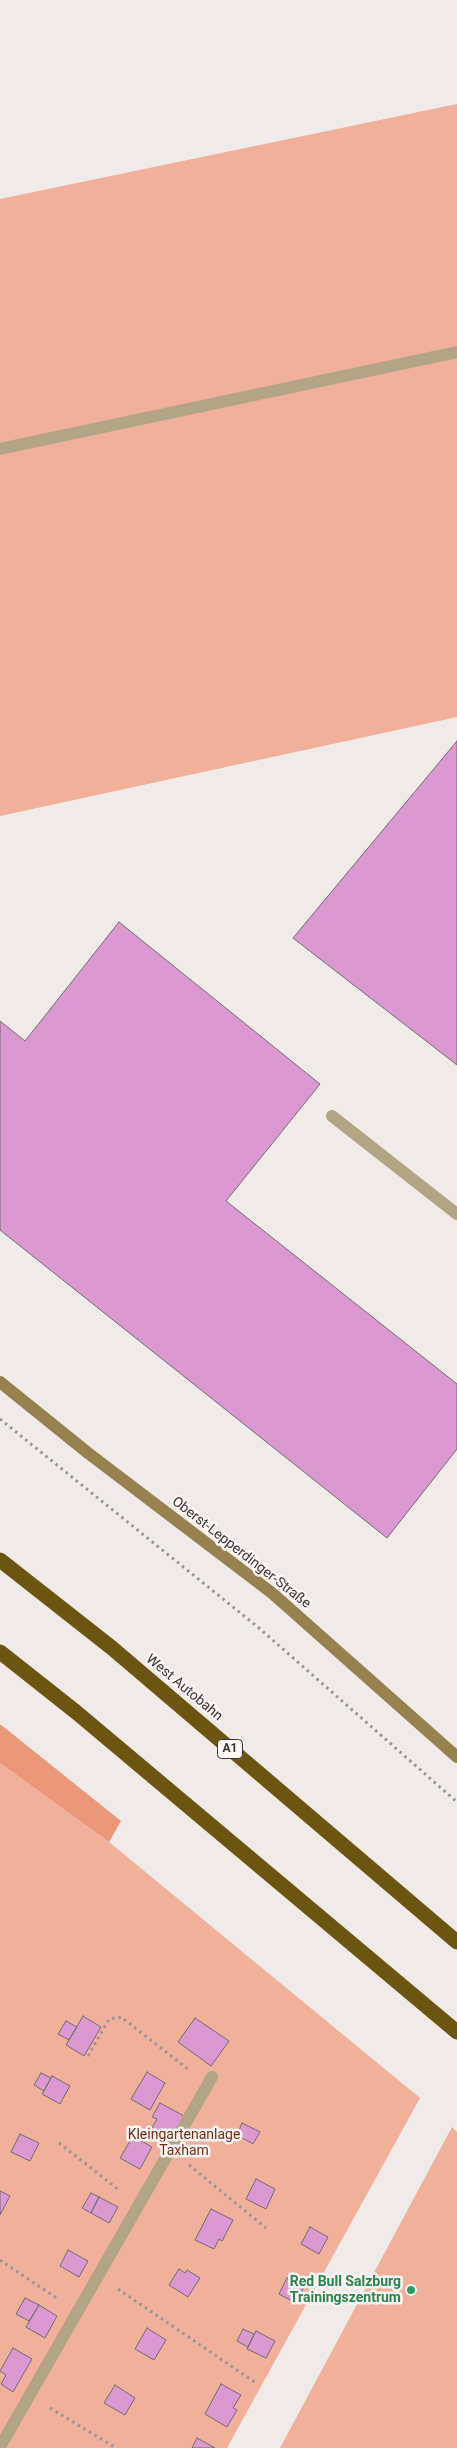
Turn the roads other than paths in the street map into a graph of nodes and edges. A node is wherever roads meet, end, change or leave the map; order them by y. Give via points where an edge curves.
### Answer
1 (457, 352) edge
2 (0, 450) edge
3 (332, 1116) dead end
4 (457, 1214) edge
5 (0, 1382) edge
6 (0, 1560) edge
7 (0, 1652) edge
8 (457, 1756) edge
9 (457, 1942) edge
10 (457, 2032) edge
11 (209, 2083) road end
12 (0, 2447) edge

1 - 2 lane
3 - 4 lane
5 - 8 street, Oberst-Lepperdinger-Straße via 272,1593
6 - 9 highway, West Autobahn / A1 via 112,1648
7 - 10 highway
11 - 12 lane

